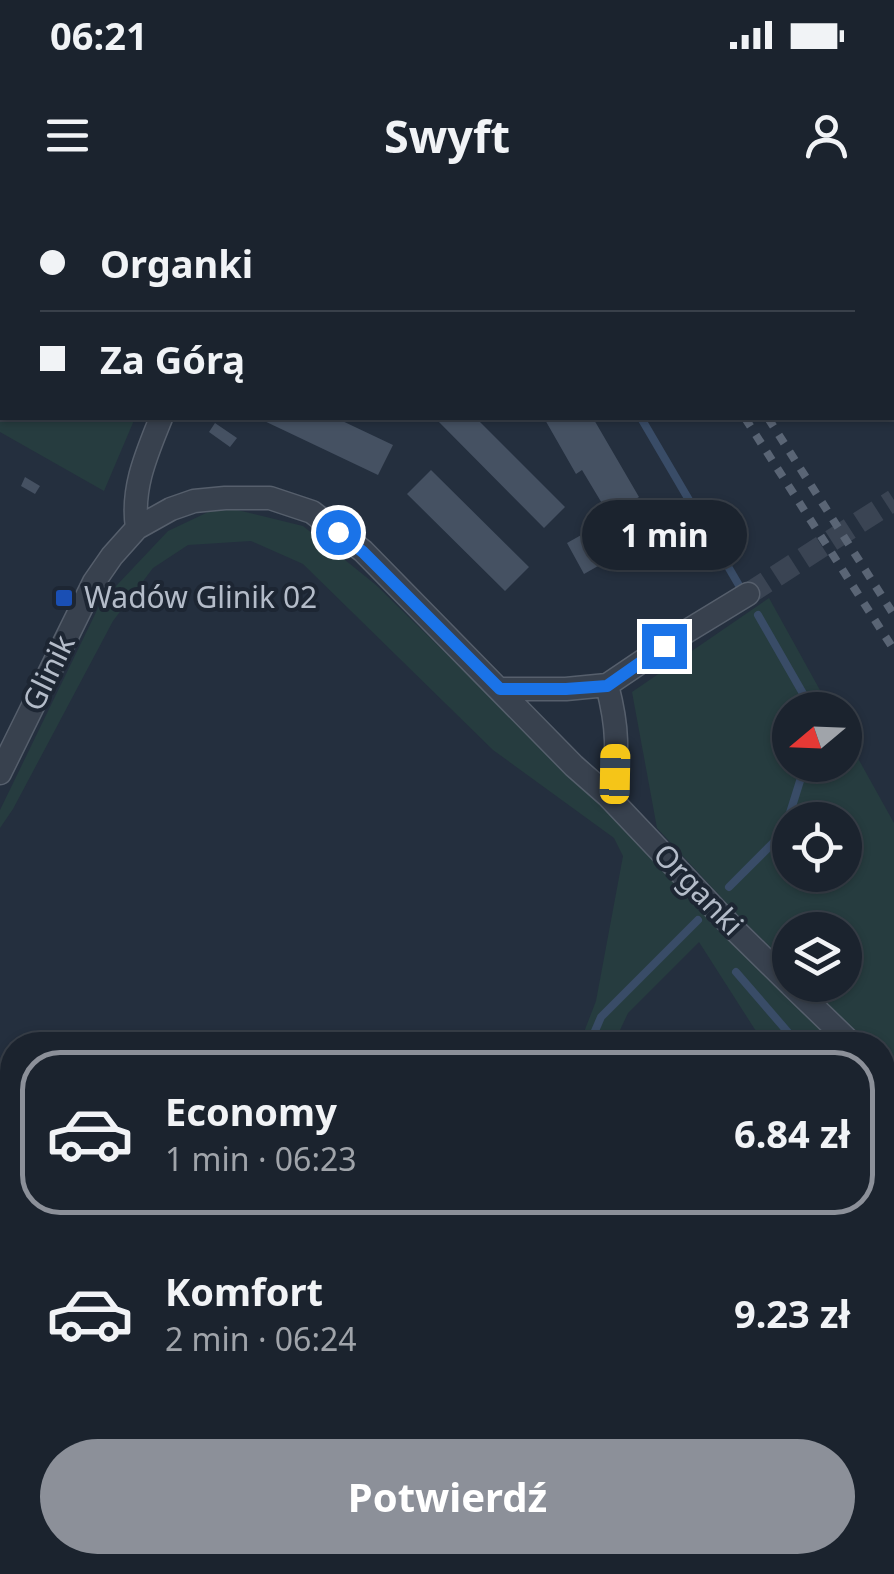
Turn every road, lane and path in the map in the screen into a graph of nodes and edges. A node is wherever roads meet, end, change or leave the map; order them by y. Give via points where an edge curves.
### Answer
1 (160, 420) edge
2 (137, 528) junction
3 (748, 594) tunnel mouth
4 (607, 686) junction
5 (500, 689) junction
6 (0, 773) edge
7 (607, 795) junction
8 (772, 967) edge
9 (808, 1002) edge
10 (839, 1032) edge

1 - 2 street via 140,470
2 - 5 street, Organki via 194,500 270,498 312,512 363,552
2 - 6 street, Glinik via 94,582
3 - 4 street
4 - 5 street
4 - 7 street via 616,719 615,774
5 - 7 street, Organki
7 - 8 street, Organki
9 - 10 street, Organki

